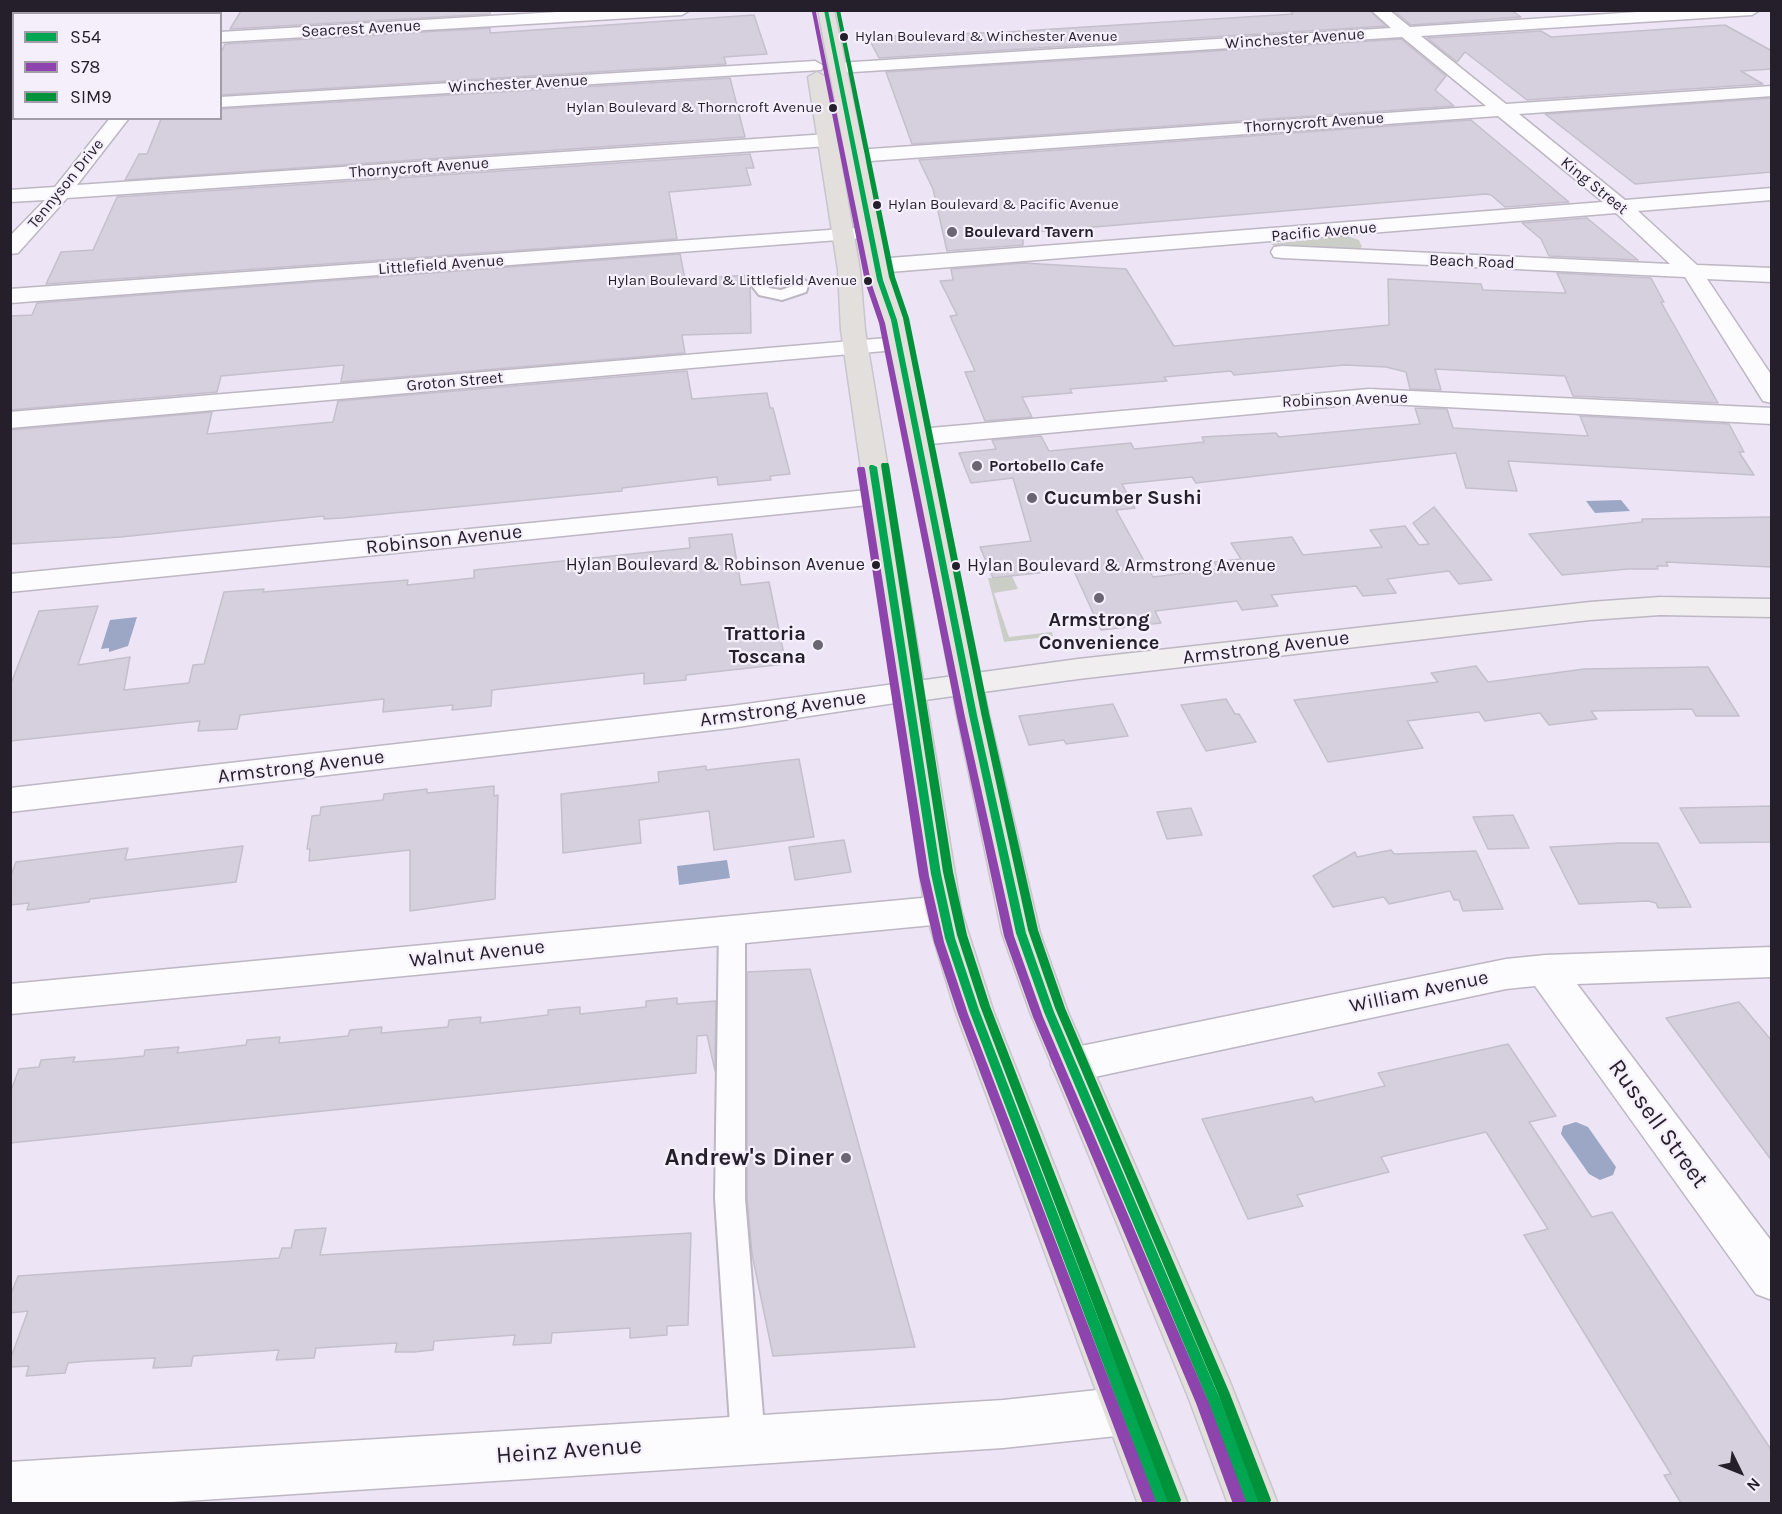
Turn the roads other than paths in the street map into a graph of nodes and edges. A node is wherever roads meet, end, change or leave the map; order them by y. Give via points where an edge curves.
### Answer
1 (682, 10) edge
2 (805, 10) edge
3 (826, 10) edge
4 (1379, 10) edge
5 (1752, 10) edge
6 (1405, 32) junction
7 (222, 37) edge
8 (815, 66) junction
9 (838, 68) junction
10 (1772, 91) edge
11 (222, 102) edge
12 (1498, 110) junction
13 (118, 120) edge
14 (828, 140) junction
15 (856, 156) junction
16 (61, 193) junction
17 (1772, 194) edge
18 (10, 196) edge
19 (1620, 206) junction
20 (1363, 228) junction
21 (871, 233) junction
22 (844, 235) junction
23 (1174, 244) junction
24 (10, 248) edge
25 (1376, 258) junction
26 (877, 266) junction
27 (1692, 272) junction
28 (1772, 275) edge
29 (801, 283) dead end
30 (760, 286) dead end
31 (10, 296) edge
32 (899, 344) junction
33 (856, 348) junction
34 (1772, 396) edge
35 (1772, 416) edge
36 (10, 420) edge
37 (919, 437) junction
38 (878, 497) junction
39 (10, 583) edge
40 (1772, 608) edge
41 (967, 684) junction
42 (910, 692) junction
43 (10, 800) edge
44 (944, 910) junction
45 (732, 929) junction
46 (1772, 962) edge
47 (1545, 970) junction
48 (10, 999) edge
49 (1071, 1065) junction
50 (1772, 1279) edge
51 (1126, 1411) junction
52 (748, 1440) junction
53 (10, 1487) edge
54 (1163, 1503) edge
55 (1253, 1503) edge

1 - 7 street, Seacrest Avenue
2 - 8 main road
3 - 9 main road
4 - 6 street, King Street
5 - 6 street, Winchester Avenue
6 - 9 street, Winchester Avenue
6 - 12 street, King Street
8 - 11 street, Winchester Avenue
8 - 14 main road
9 - 15 main road
10 - 12 street, Thornycroft Avenue
12 - 15 street, Thornycroft Avenue
12 - 19 street, King Street
13 - 16 street, Tennyson Drive
14 - 16 street, Thornycroft Avenue
14 - 22 main road
15 - 21 main road
16 - 18 street, Thornycroft Avenue
16 - 24 street, Tennyson Drive
17 - 19 street, Pacific Avenue
19 - 20 street, Pacific Avenue
19 - 27 street, King Street
20 - 23 street, Pacific Avenue
20 - 25 street via 1376,240
21 - 22 street, Littlefield Avenue
21 - 26 main road
22 - 31 street, Littlefield Avenue
22 - 33 main road
23 - 25 street, Beach Road
23 - 26 street, Pacific Avenue
25 - 27 street, Beach Road
26 - 32 main road
27 - 28 street, Beach Road
27 - 34 street, King Street
29 - 30 lane via 801,289 764,292
32 - 33 street, Groton Street
32 - 37 main road
33 - 36 street, Groton Street
33 - 38 main road
35 - 37 street, Robinson Avenue via 1369,396
37 - 41 main road
38 - 39 street, Robinson Avenue
38 - 42 main road
40 - 41 street, Armstrong Avenue via 1660,606 1590,610
41 - 42 street, Armstrong Avenue
41 - 49 main road via 1021,933
42 - 43 street, Armstrong Avenue via 730,717
42 - 44 main road
44 - 45 street, Walnut Avenue
44 - 51 main road via 974,1010
45 - 48 street, Walnut Avenue
45 - 52 lane via 730,1198
46 - 47 street, William Avenue
47 - 49 street, William Avenue via 1477,979
47 - 50 street, Russell Street
49 - 55 main road via 1209,1388
51 - 52 street, Heinz Avenue via 1003,1424
51 - 54 main road
52 - 53 street, Heinz Avenue

